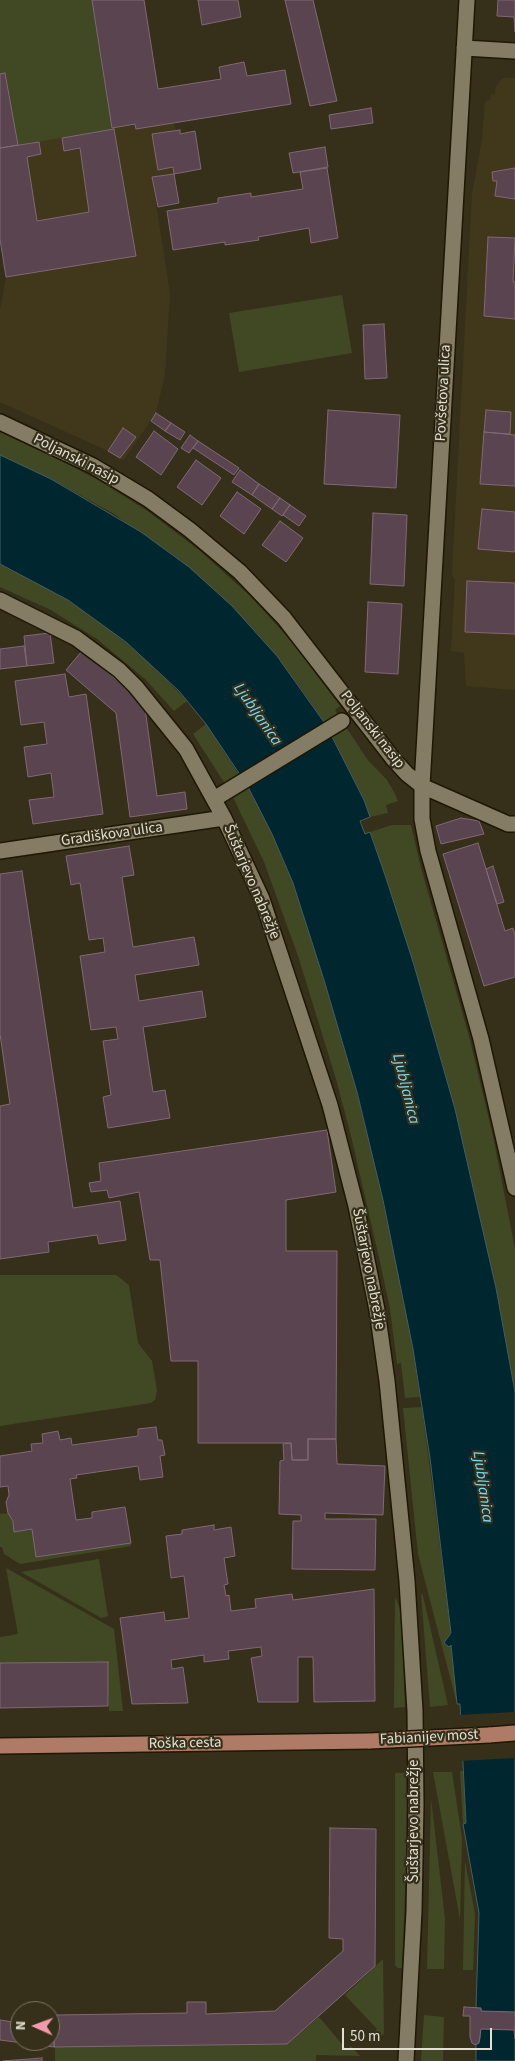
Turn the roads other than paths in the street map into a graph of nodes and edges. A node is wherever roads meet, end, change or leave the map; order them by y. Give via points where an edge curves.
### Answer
1 (467, 0) edge
2 (464, 48) junction
3 (515, 51) edge
4 (0, 422) edge
5 (0, 600) edge
6 (342, 721) dead end
7 (422, 786) junction
8 (214, 798) junction
9 (224, 818) junction
10 (515, 824) edge
11 (0, 851) edge
12 (515, 1188) edge
13 (515, 1733) edge
14 (370, 1741) joint
15 (0, 1746) edge
16 (406, 2061) edge

1 - 2 street, Povšetova ulica
2 - 3 street
2 - 7 street, Povšetova ulica
4 - 7 street, Poljanski nasip via 126,485 220,554 284,618 394,760
5 - 8 street, Šuštarjevo nabrežje via 76,638 119,670 186,749
6 - 8 street
7 - 10 street, Poljanski nasip via 508,824
7 - 12 street via 422,819 428,851 482,1039
8 - 9 street, Šuštarjevo nabrežje
9 - 11 street, Gradiškova ulica
9 - 16 street, Šuštarjevo nabrežje via 262,899 330,1105 356,1206 384,1354 407,1581 415,1711 414,1911
13 - 14 main road, Fabianijev most, bridge
14 - 15 main road, Roška cesta

